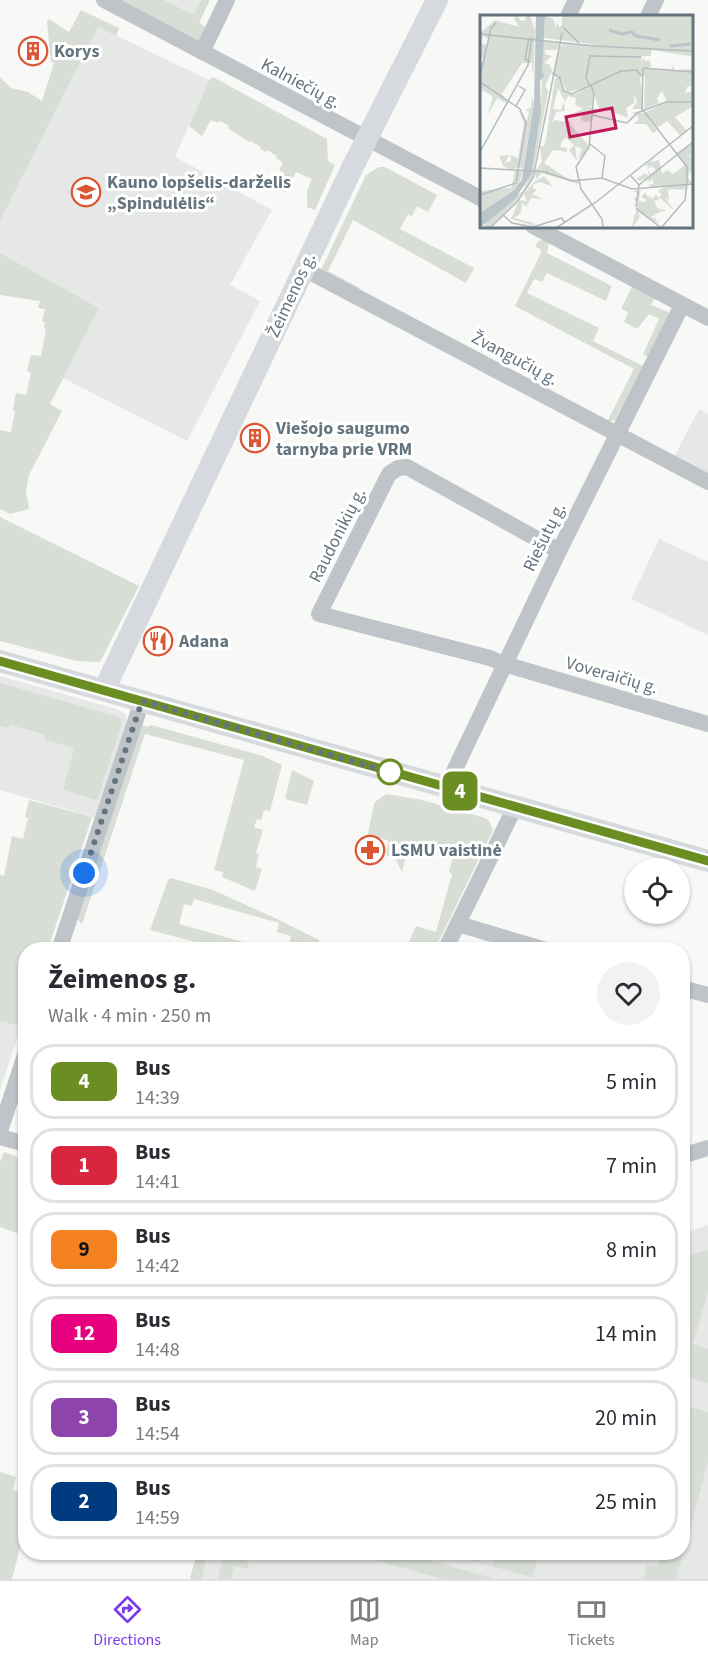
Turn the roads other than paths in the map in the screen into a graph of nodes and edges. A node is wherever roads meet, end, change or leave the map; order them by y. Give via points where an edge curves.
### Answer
1 (104, 0) edge
2 (227, 0) edge
3 (437, 0) edge
4 (576, 0) edge
5 (656, 0) edge
6 (568, 15) edge
7 (648, 15) edge
8 (202, 52) junction
9 (366, 139) junction
10 (480, 199) edge
11 (540, 228) edge
12 (304, 269) junction
13 (682, 305) junction
14 (708, 318) edge
15 (617, 434) junction
16 (708, 482) edge
17 (559, 551) junction
18 (0, 661) edge
19 (504, 664) junction
20 (104, 690) junction
21 (142, 701) junction
22 (708, 724) edge
23 (446, 788) junction
24 (515, 807) junction
25 (708, 861) edge
26 (458, 924) junction
27 (62, 942) edge
28 (449, 942) edge
29 (519, 942) edge
30 (690, 990) edge
31 (708, 995) edge
32 (18, 1076) edge
33 (0, 1131) edge
34 (0, 1137) edge
35 (18, 1142) edge
36 (708, 1148) edge
37 (690, 1154) edge

1 - 8 street, Kalniečių g.
2 - 8 street
3 - 9 main road, Žeimenos g.
4 - 6 street
5 - 7 street
8 - 9 street, Kalniečių g.
9 - 10 street, Kalniečių g.
9 - 12 main road, Žeimenos g.
11 - 13 street
12 - 15 street, Žvangučių g.
12 - 20 main road, Žeimenos g.
13 - 14 street
13 - 15 street, Riešutų g.
15 - 16 street, Žvangučių g.
15 - 17 street, Riešutų g.
17 - 19 street, Riešutų g.
17 - 19 street, Raudonikių g. via 407,467 398,468 389,474 319,614
18 - 20 main road
19 - 22 street, Voveraičių g.
19 - 23 street, Riešutų g.
20 - 21 main road
21 - 23 main road
21 - 27 street
23 - 24 main road
24 - 25 main road
24 - 26 street
26 - 28 street
26 - 29 street
30 - 31 street
32 - 33 street
34 - 35 street
36 - 37 street

